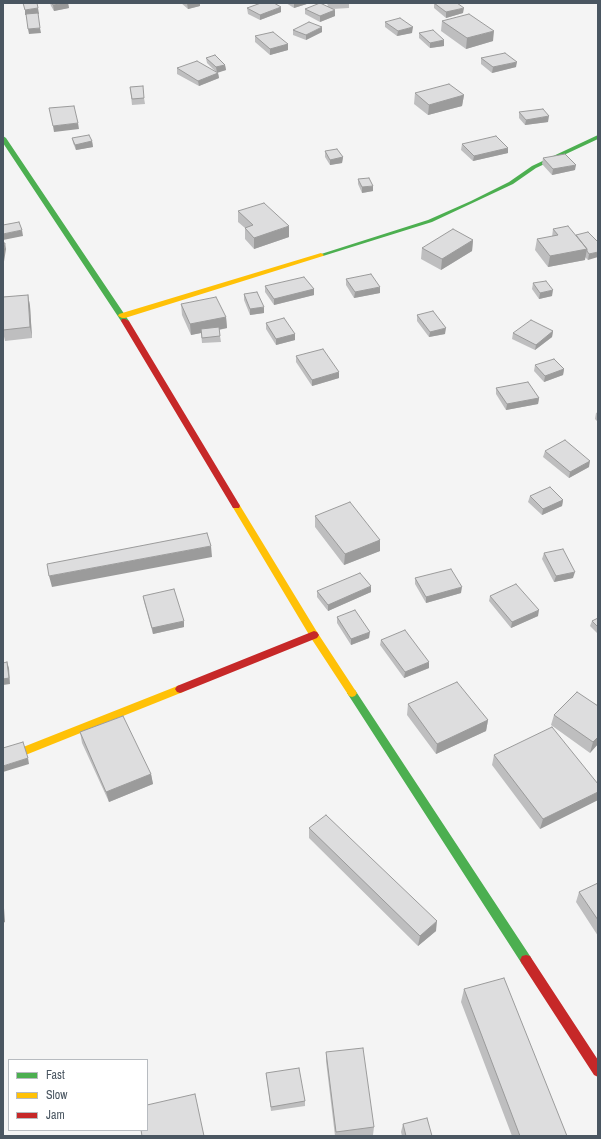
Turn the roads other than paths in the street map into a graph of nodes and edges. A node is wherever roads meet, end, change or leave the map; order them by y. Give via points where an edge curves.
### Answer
1 (598, 137) edge
2 (3, 138) edge
3 (122, 316) junction
4 (314, 635) junction
5 (3, 760) edge
6 (598, 1071) edge

1 - 3 street via 534,167 511,183 473,202 430,220
2 - 3 street
3 - 4 street
4 - 5 street
4 - 6 street

